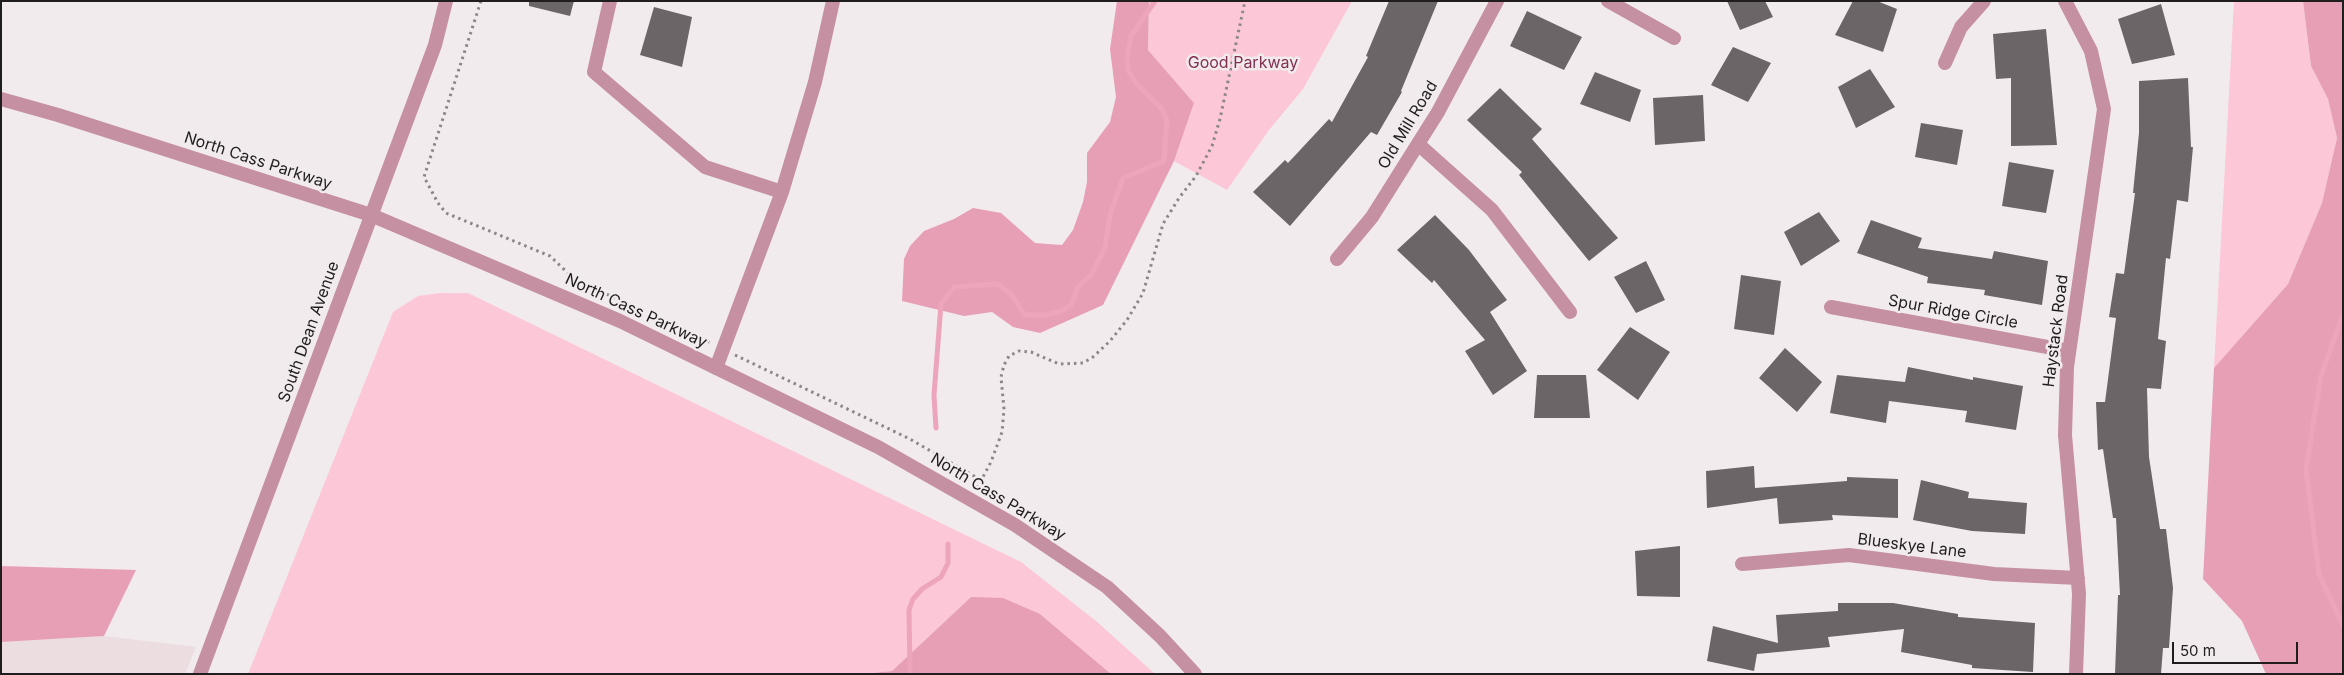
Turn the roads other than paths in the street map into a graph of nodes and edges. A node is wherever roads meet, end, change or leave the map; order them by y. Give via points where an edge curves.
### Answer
1 (446, 1) edge
2 (610, 1) edge
3 (833, 1) edge
4 (1497, 1) edge
5 (1608, 1) edge
6 (1984, 1) edge
7 (2065, 1) edge
8 (1674, 38) dead end
9 (1945, 63) dead end
10 (1, 99) edge
11 (1418, 144) junction
12 (782, 192) junction
13 (371, 215) junction
14 (1337, 259) dead end
15 (1831, 307) dead end
16 (1570, 312) dead end
17 (2069, 351) junction
18 (716, 368) junction
19 (1742, 564) dead end
20 (2078, 578) junction
21 (200, 674) edge
22 (1195, 674) edge
23 (2076, 674) edge

1 - 13 street, South Dean Avenue via 435,45
2 - 12 street via 594,72 705,167
3 - 12 street via 815,82
4 - 11 street, Old Mill Road
5 - 8 street
6 - 9 street via 1961,27
7 - 17 street, Haystack Road via 2091,51 2104,109
10 - 13 street, North Cass Parkway
11 - 14 street, Old Mill Road via 1372,218
11 - 16 street via 1492,210
12 - 18 street
13 - 18 street, North Cass Parkway via 620,321
13 - 21 street, South Dean Avenue
15 - 17 street, Spur Ridge Circle
17 - 20 street, Haystack Road via 2065,434
18 - 22 street, North Cass Parkway via 878,447 1015,525 1107,587
19 - 20 street, Blueskye Lane via 1849,555 1994,574
20 - 23 street, Haystack Road

